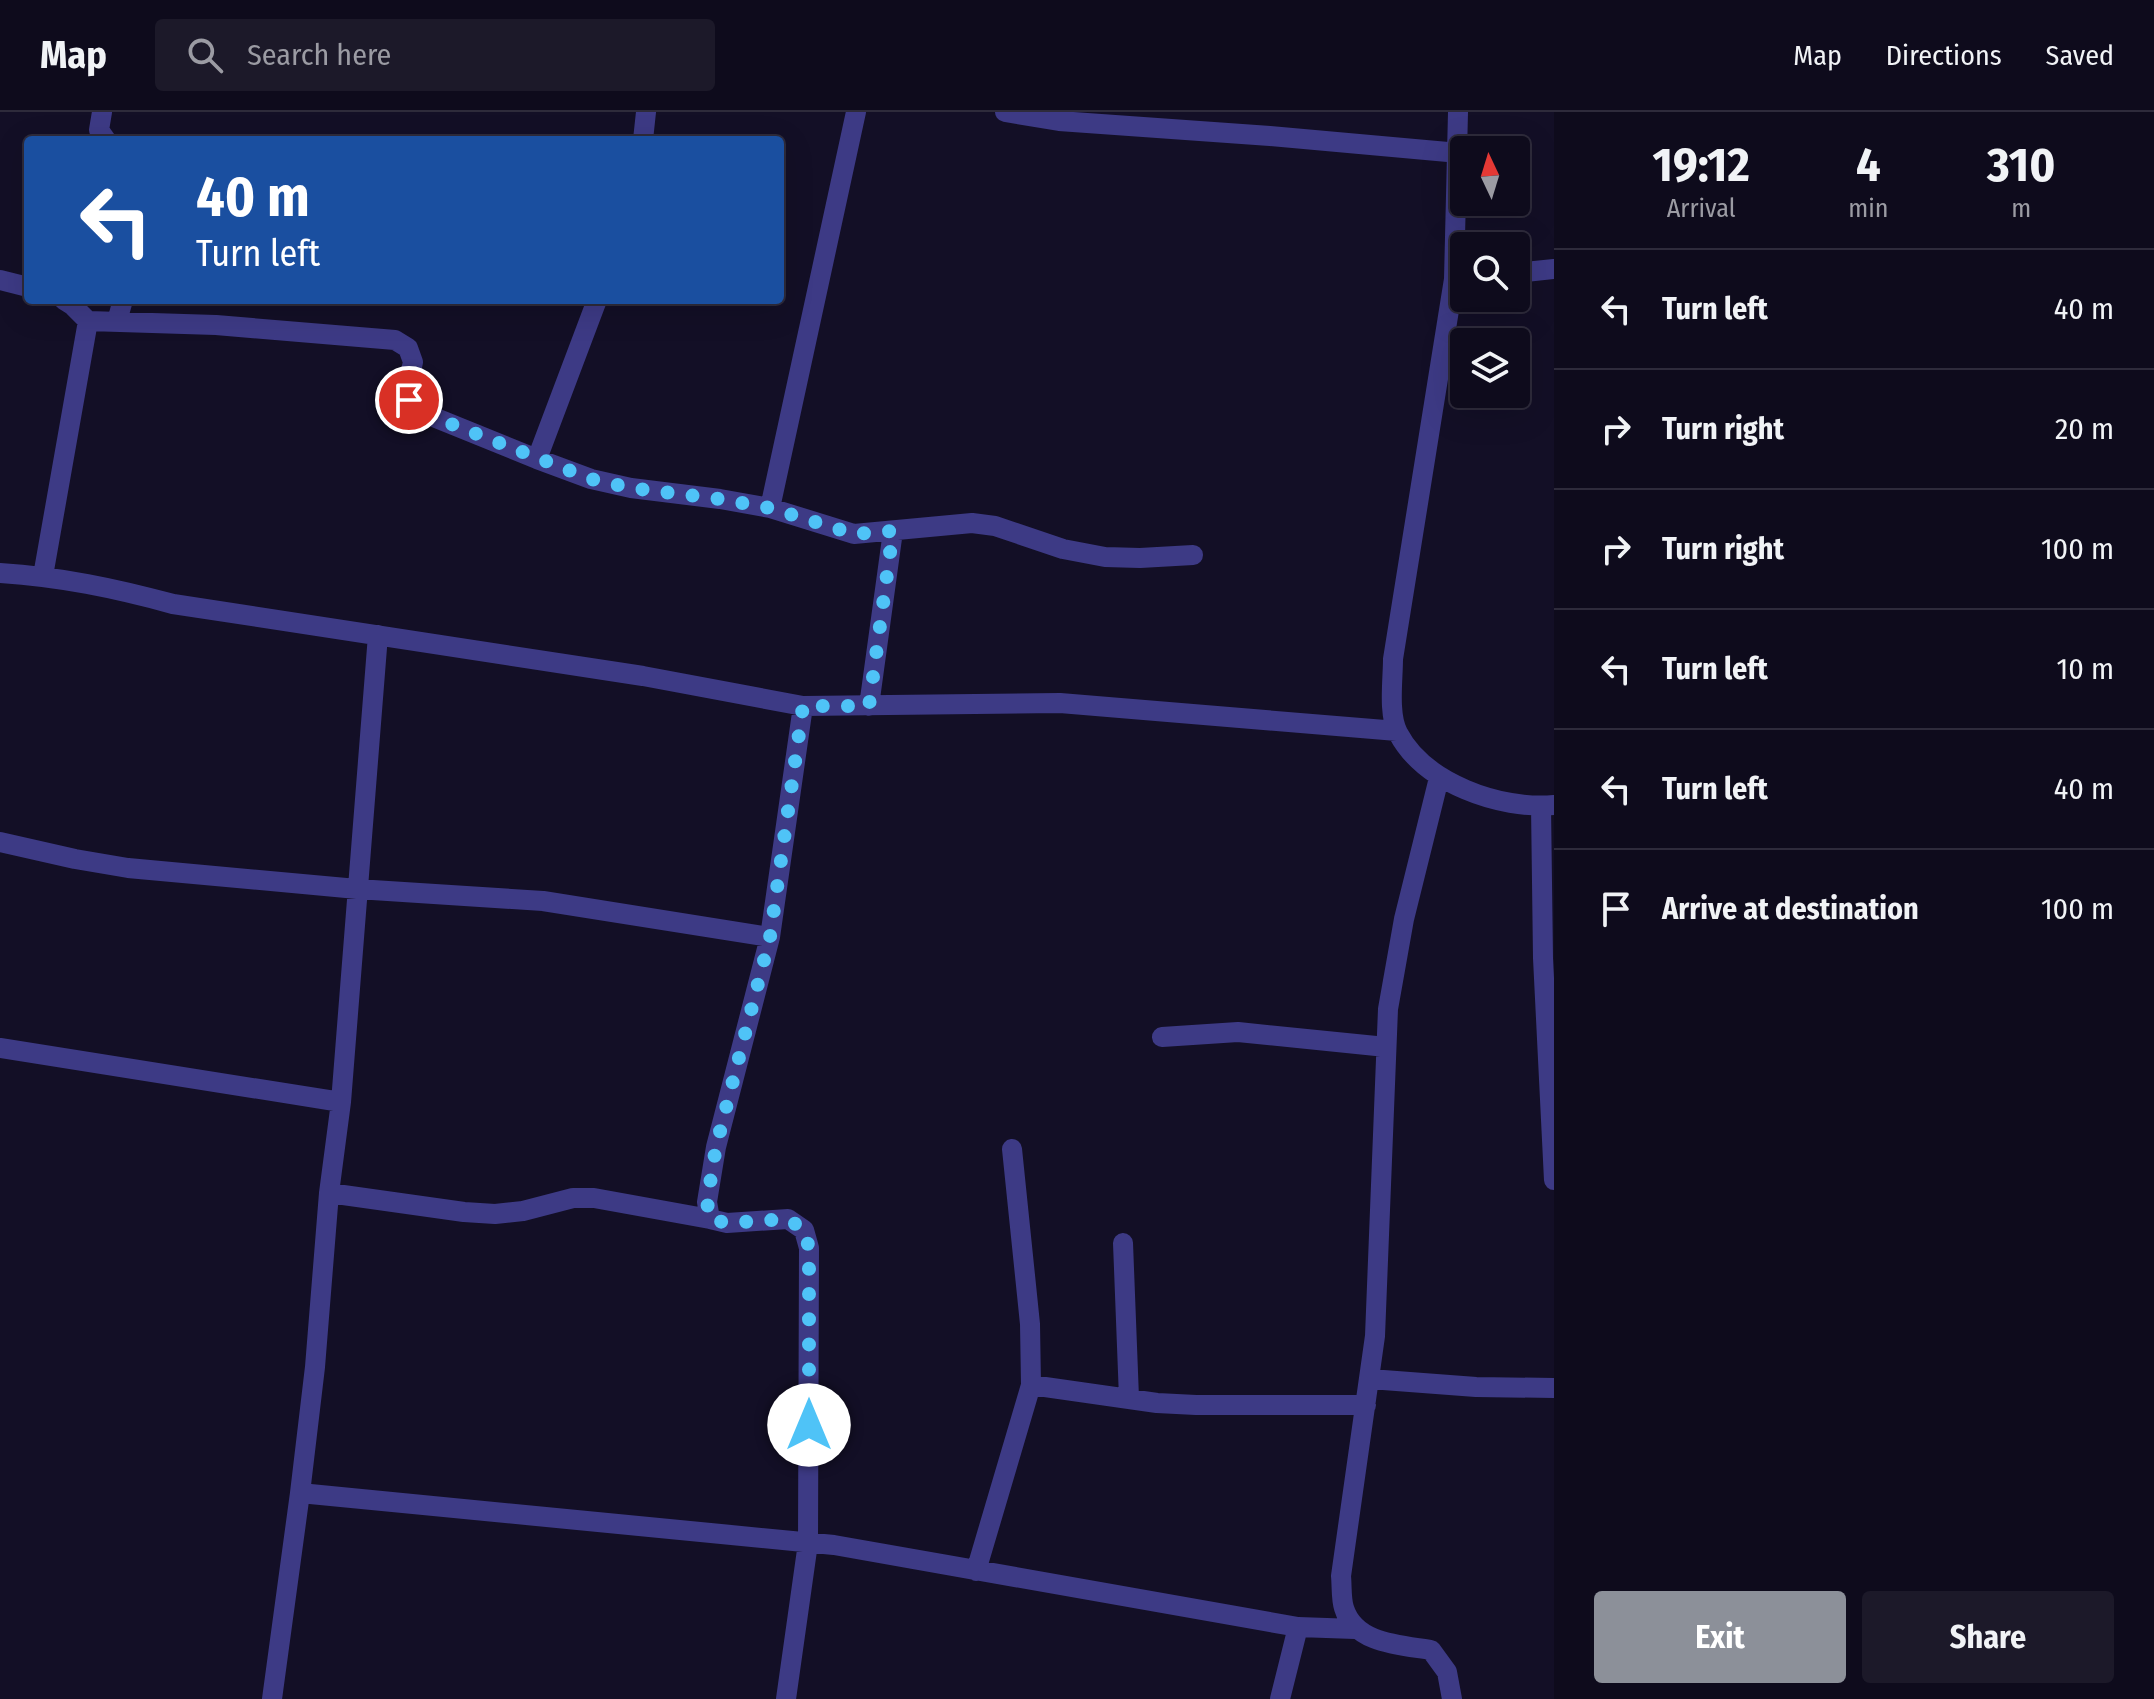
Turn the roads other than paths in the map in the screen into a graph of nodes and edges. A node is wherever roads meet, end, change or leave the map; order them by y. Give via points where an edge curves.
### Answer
1 (102, 112) edge
2 (646, 112) edge
3 (856, 112) edge
4 (1005, 112) edge
5 (1458, 112) edge
6 (103, 136) edge
7 (643, 136) edge
8 (1459, 136) edge
9 (1450, 152) edge
10 (1554, 269) edge
11 (1530, 272) edge
12 (0, 280) edge
13 (24, 286) edge
14 (70, 304) edge
15 (122, 304) edge
16 (595, 304) edge
17 (1453, 312) edge
18 (88, 321) junction
19 (117, 321) junction
20 (537, 459) junction
21 (770, 508) junction
22 (893, 531) junction
23 (1193, 555) dead end
24 (0, 573) edge
25 (43, 576) junction
26 (378, 635) junction
27 (803, 706) junction
28 (869, 706) junction
29 (1397, 731) junction
30 (1439, 778) junction
31 (1547, 806) edge
32 (0, 842) edge
33 (357, 889) junction
34 (770, 937) junction
35 (1162, 1037) dead end
36 (1386, 1047) junction
37 (0, 1048) edge
38 (341, 1102) junction
39 (1012, 1149) dead end
40 (1554, 1180) edge
41 (329, 1193) junction
42 (710, 1219) junction
43 (1123, 1243) dead end
44 (1370, 1379) junction
45 (1031, 1385) junction
46 (1554, 1388) edge
47 (1129, 1398) junction
48 (1366, 1405) junction
49 (300, 1493) junction
50 (808, 1543) junction
51 (976, 1571) junction
52 (1298, 1627) junction
53 (1355, 1629) junction
54 (272, 1699) edge
55 (786, 1699) edge
56 (1280, 1699) edge
57 (1452, 1699) edge

1 - 6 street
2 - 7 street
3 - 21 street
4 - 9 street via 1059,121
5 - 8 street
10 - 11 street
12 - 13 street
14 - 18 street
15 - 19 street
16 - 20 street
17 - 29 street via 1393,659
18 - 19 street
18 - 25 street
19 - 20 street via 395,340 408,348 413,362 407,389 417,408
20 - 21 street via 617,485
21 - 22 street via 854,534
22 - 23 street via 972,523 1105,557
22 - 28 street
24 - 25 street
25 - 26 street via 173,604
26 - 27 street
26 - 33 street
27 - 28 street
27 - 34 street
28 - 29 street via 1060,703
29 - 30 street
30 - 31 street via 1494,800
30 - 36 street via 1404,919
31 - 40 street via 1543,958
32 - 33 street via 128,868
33 - 34 street via 543,901
33 - 38 street
34 - 42 street via 716,1147 707,1202
35 - 36 street via 1238,1032
36 - 44 street
37 - 38 street
38 - 41 street
39 - 45 street
41 - 42 street via 495,1214 594,1198
41 - 49 street
42 - 50 street via 788,1219 804,1230 809,1248
43 - 47 street
44 - 46 street
44 - 48 street
45 - 47 street
45 - 51 street
47 - 48 street via 1196,1405
48 - 53 street via 1341,1576 1344,1608
49 - 50 street
49 - 54 street
50 - 51 street
50 - 55 street
51 - 52 street
52 - 53 street
52 - 56 street
53 - 57 street via 1380,1641 1431,1650 1447,1672

